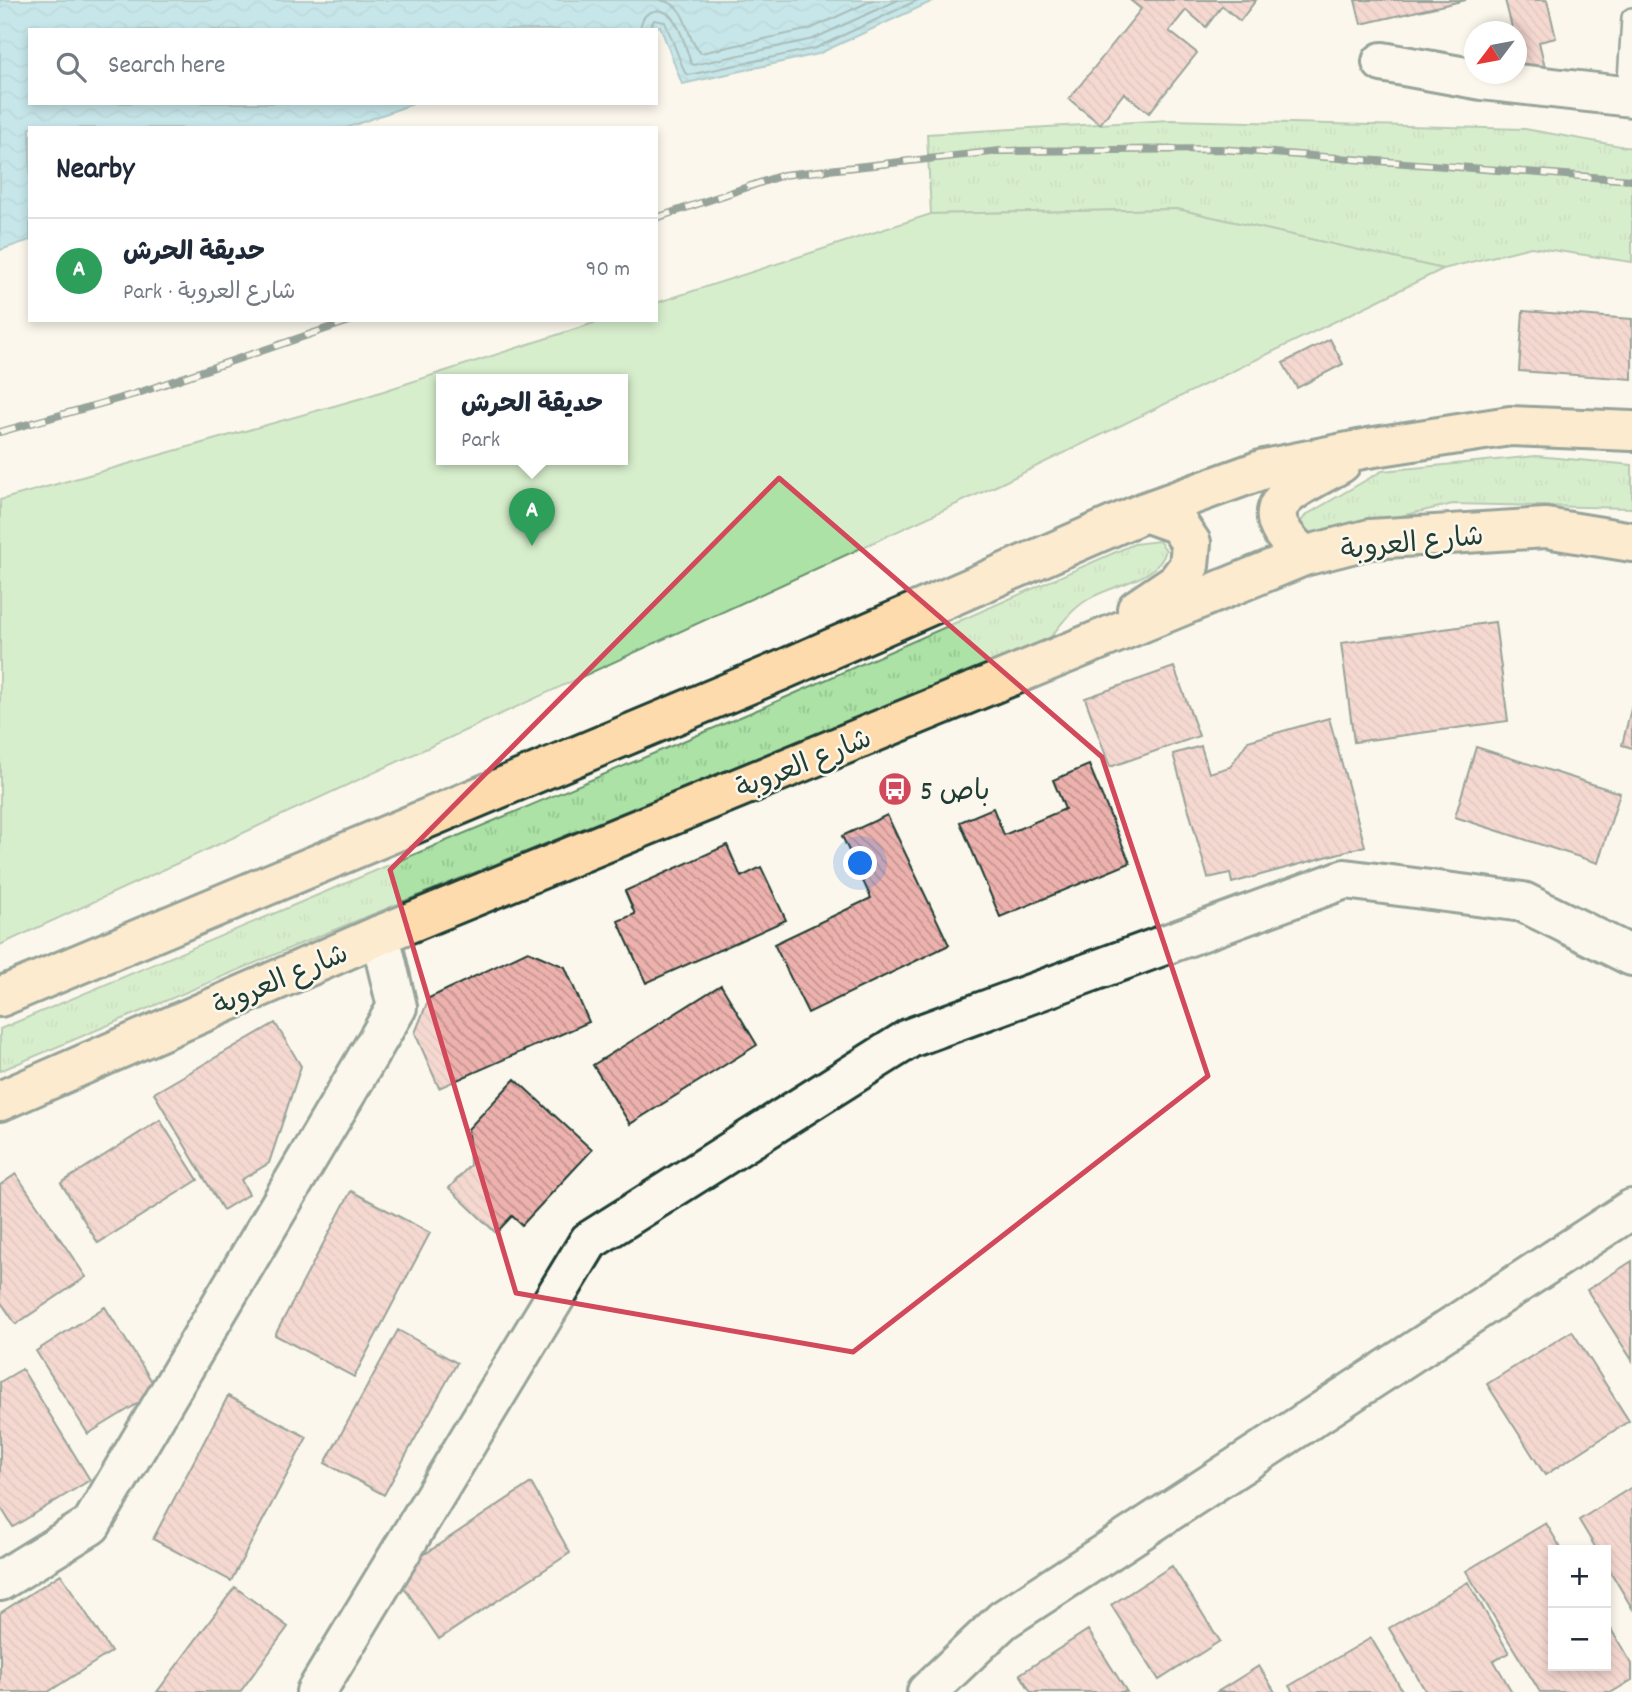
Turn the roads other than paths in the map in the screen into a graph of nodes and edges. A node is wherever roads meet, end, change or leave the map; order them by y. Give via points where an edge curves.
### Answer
1 (1632, 18) edge
2 (1382, 62) dead end
3 (1629, 96) edge
4 (1632, 431) edge
5 (1367, 448) junction
6 (1146, 512) junction
7 (1632, 542) edge
8 (1304, 556) junction
9 (1094, 643) junction
10 (380, 935) junction
11 (1632, 956) edge
12 (0, 997) edge
13 (0, 1101) edge
14 (1632, 1209) edge
15 (0, 1581) edge
16 (316, 1692) edge
17 (927, 1692) edge

1 - 3 lane
2 - 3 street via 1482,80
4 - 5 main road via 1510,426
5 - 6 main road via 1265,468
5 - 8 main road via 1287,495 1276,510 1276,526
6 - 9 main road via 1178,524 1191,543 1189,566 1177,582
6 - 12 main road
7 - 8 main road, شارع العروبة via 1546,528 1370,540
8 - 9 main road, شارع العروبة
9 - 10 main road, شارع العروبة
10 - 13 main road, شارع العروبة
10 - 15 street via 397,1007 91,1525
11 - 16 street via 1523,902 1345,879 911,1038 589,1241
14 - 17 street via 1003,1620

